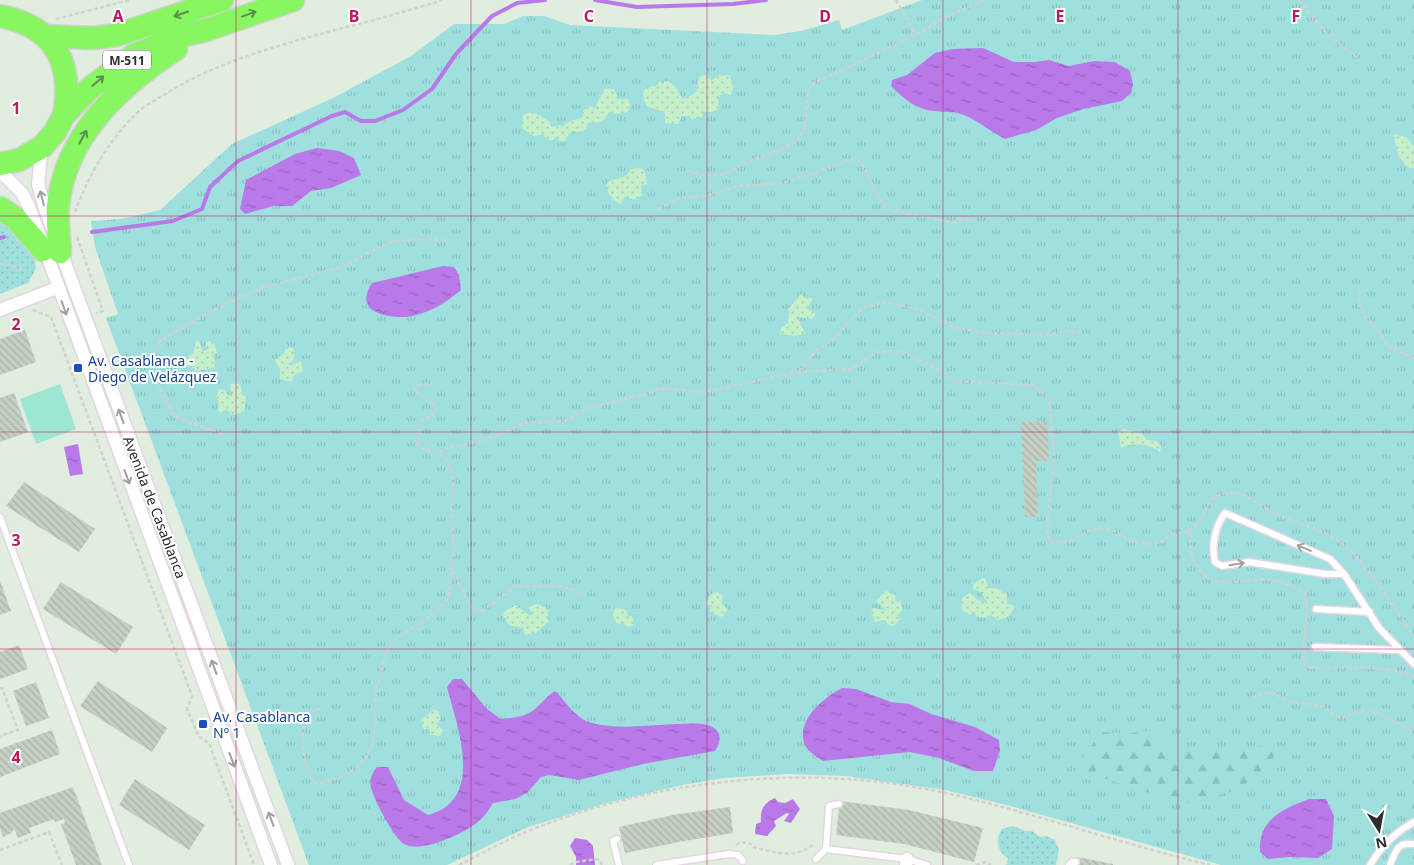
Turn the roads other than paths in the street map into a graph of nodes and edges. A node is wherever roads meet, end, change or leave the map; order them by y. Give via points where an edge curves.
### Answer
1 (222, 0) edge
2 (292, 0) edge
3 (0, 16) edge
4 (38, 30) junction
5 (206, 30) junction
6 (64, 115) junction
7 (42, 147) junction
8 (0, 164) edge
9 (0, 171) edge
10 (0, 208) edge
11 (52, 251) junction
12 (57, 288) junction
13 (0, 310) edge
14 (0, 517) edge
15 (1344, 574) junction
16 (1316, 609) dead end
17 (1370, 612) junction
18 (1315, 647) dead end
19 (1398, 650) junction
20 (1414, 664) edge
21 (839, 804) dead end
22 (1414, 822) edge
23 (616, 840) dead end
24 (1412, 844) dead end
25 (826, 849) junction
26 (816, 859) dead end
27 (743, 860) dead end
28 (907, 862) edge
29 (129, 865) edge
30 (271, 865) edge
31 (288, 865) edge
32 (619, 865) edge
33 (656, 865) edge
34 (928, 865) edge
35 (1370, 865) edge
36 (1390, 865) edge

1 -> 4 highway, M-511 via 117,35 93,38
5 -> 2 highway, M-511
3 - 4 highway, M-511 via 16,19
4 - 6 highway, M-511 via 58,52 66,72 68,94
6 -> 5 highway, M-511 via 88,90 134,56 176,37
11 -> 5 highway via 67,169 94,119 146,68
6 - 7 highway, M-511
7 - 8 highway, M-511 via 19,160
11 -> 7 street, Avenida de Casablanca via 38,184
9 - 11 street, Avenida de Casablanca via 22,193
10 - 11 highway
11 - 12 street, Avenida de Casablanca
31 -> 11 street, Avenida de Casablanca
12 - 13 street
12 -> 30 street, Avenida de Casablanca
14 - 29 lane
15 -> 15 lane via 1330,559 1274,536 1233,514 1225,512 1220,520 1212,547 1214,562 1222,566 1249,562
15 - 17 lane
16 - 17 lane
17 - 19 lane
18 - 19 lane
19 - 20 lane
21 - 25 lane via 828,806
22 - 35 lane via 1382,846
23 - 32 lane via 613,844
24 - 36 lane via 1398,846
25 - 26 lane
25 - 28 lane
27 - 33 lane via 736,854 729,854
28 - 34 lane

